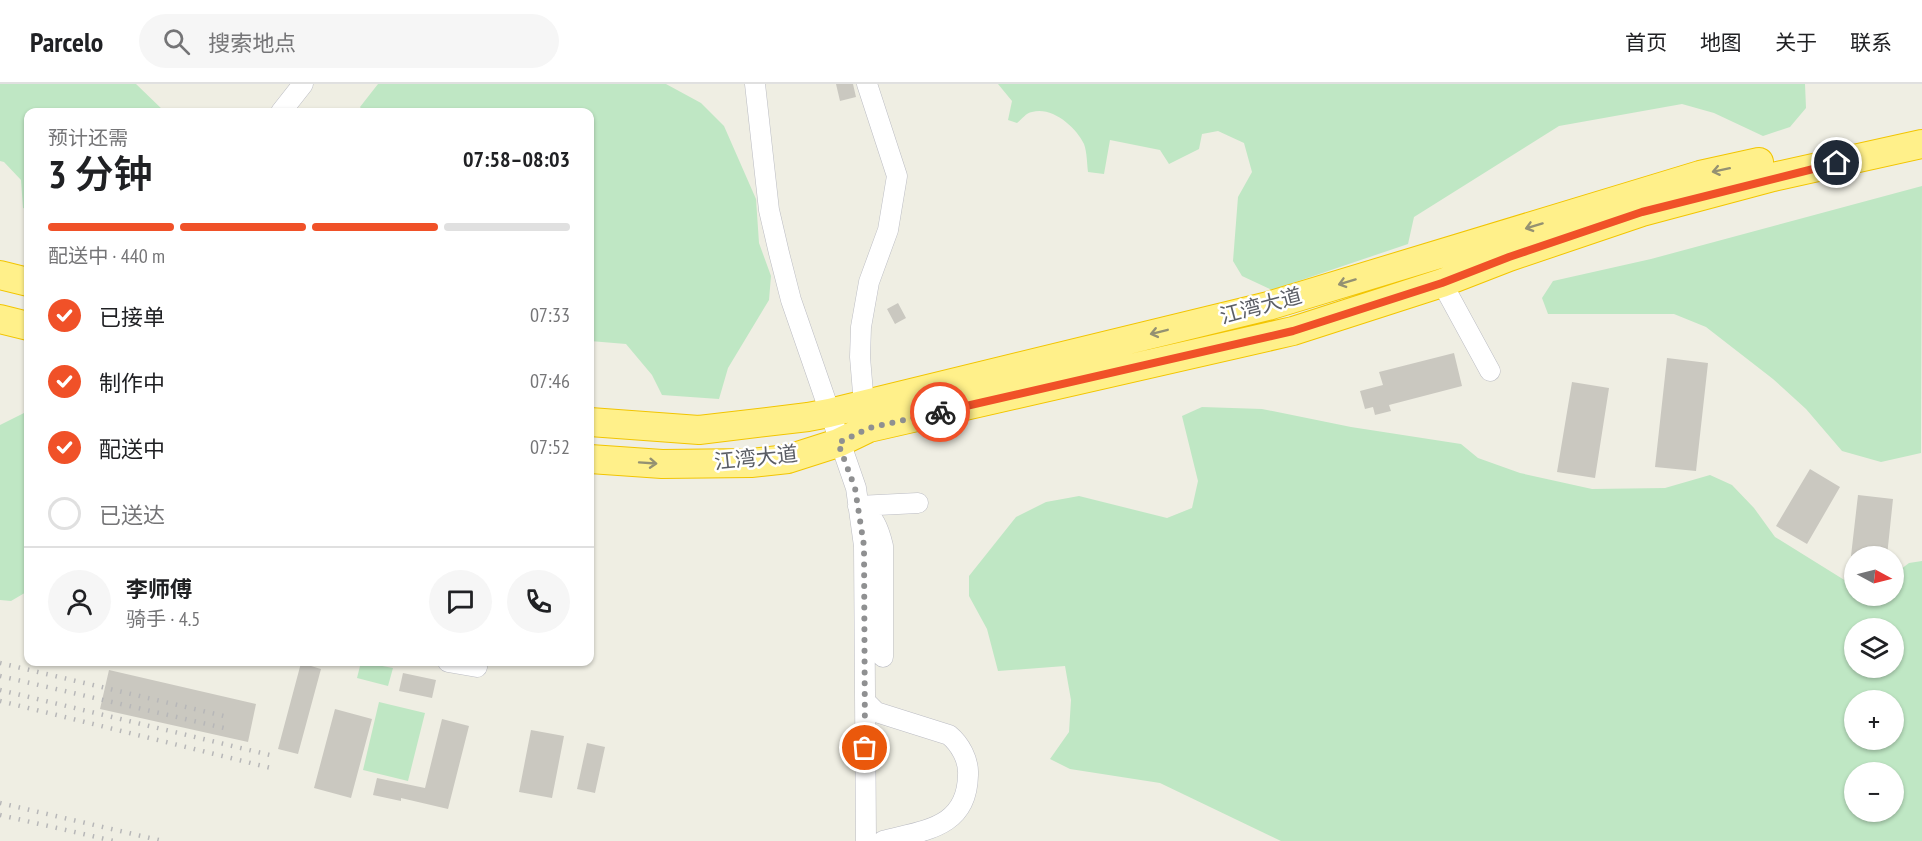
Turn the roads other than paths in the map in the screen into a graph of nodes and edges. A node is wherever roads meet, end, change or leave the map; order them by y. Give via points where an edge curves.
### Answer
1 (303, 84) edge
2 (755, 84) edge
3 (867, 84) edge
4 (284, 108) edge
5 (1922, 127) edge
6 (1922, 144) edge
7 (0, 275) edge
8 (24, 281) edge
9 (1442, 283) junction
10 (0, 319) edge
11 (24, 325) edge
12 (1490, 371) dead end
13 (864, 405) junction
14 (829, 413) junction
15 (594, 422) edge
16 (838, 443) junction
17 (594, 459) edge
18 (918, 503) dead end
19 (858, 506) junction
20 (883, 657) dead end
21 (471, 666) edge
22 (477, 667) dead end
23 (865, 701) junction
24 (866, 841) edge
25 (883, 841) edge

1 - 4 street
2 - 14 street via 774,231 791,300
3 - 13 street via 897,176 888,230 869,282 861,327
5 -> 13 highway, 江湾大道 via 1700,175 1268,306
6 - 9 highway, 江湾大道 via 1773,177 1642,212
7 - 8 highway
9 - 12 street
9 - 16 highway, 江湾大道 via 1293,331 869,428
10 - 11 highway
13 - 14 highway, 江湾大道
13 - 16 street
14 - 15 highway, 江湾大道 via 699,430
14 - 16 street
17 -> 16 highway, 江湾大道 via 662,464 751,463 788,459
16 - 19 street
18 - 19 street
19 - 20 street via 873,517 884,546
19 - 23 street via 864,546
21 - 22 street
23 - 24 street
23 - 25 street via 876,712 949,735 958,742 968,769 968,788 952,818

